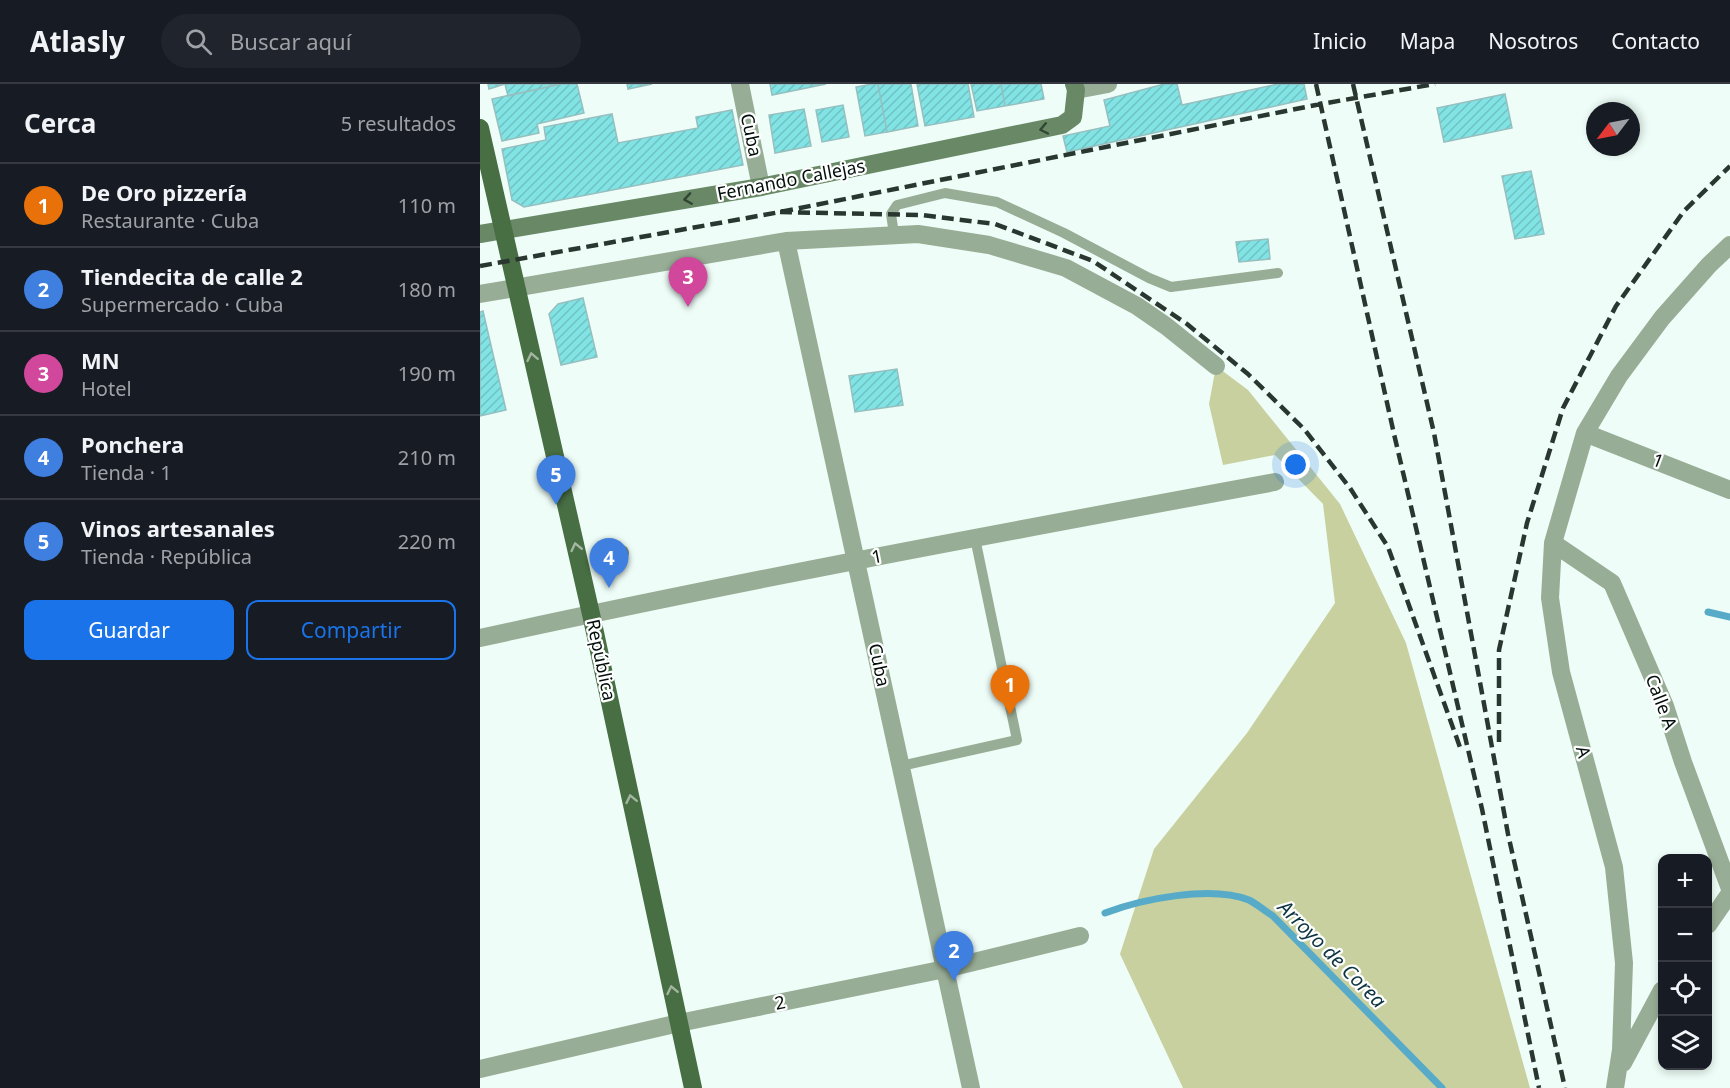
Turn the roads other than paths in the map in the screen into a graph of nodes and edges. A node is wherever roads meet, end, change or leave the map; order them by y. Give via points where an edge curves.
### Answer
1 (740, 84) edge
2 (1108, 84) edge
3 (1075, 87) edge
4 (480, 128) edge
5 (761, 187) junction
6 (503, 229) junction
7 (480, 234) edge
8 (894, 234) junction
9 (786, 241) junction
10 (1730, 245) edge
11 (1278, 273) dead end
12 (517, 288) junction
13 (480, 294) edge
14 (1216, 366) dead end
15 (1585, 433) junction
16 (1275, 482) dead end
17 (1730, 490) edge
18 (975, 538) junction
19 (1552, 543) junction
20 (856, 562) junction
21 (591, 614) junction
22 (480, 638) edge
23 (901, 766) junction
24 (1730, 891) edge
25 (1712, 918) edge
26 (1080, 936) dead end
27 (945, 969) junction
28 (1658, 998) edge
29 (679, 1023) junction
30 (480, 1069) edge
31 (1616, 1081) edge
32 (693, 1088) edge
33 (971, 1088) edge

1 - 5 street, Cuba
2 - 3 street
3 -> 5 street, Fernando Callejas via 1073,117 1062,125
4 - 6 main road, República
5 -> 6 street, Fernando Callejas
6 - 7 street, Fernando Callejas
6 - 12 main road, República
8 - 9 street
8 - 11 lane via 891,214 897,205 945,193 997,202 1171,287
8 - 14 street via 989,245 1066,268 1137,306
9 - 12 street
9 - 20 street, Cuba
10 - 15 street, A via 1662,318 1619,376
12 - 13 street
21 -> 12 main road, República
15 - 17 street, 1
15 - 19 street, A
16 - 18 street, 1
18 - 20 street, 1
18 - 23 lane via 1017,740
19 - 24 street, Calle A via 1612,583 1665,706
19 - 31 street, A via 1551,598 1561,672 1614,867 1624,963
20 - 21 street, 1
20 - 23 street, Cuba
21 - 22 street, 1
29 -> 21 main road, República
23 - 27 street, Cuba
24 - 25 street
26 - 27 street, 2
27 - 29 street, 2
27 - 33 street, Cuba
28 - 31 street
29 - 30 street, 2
29 - 32 main road, República

